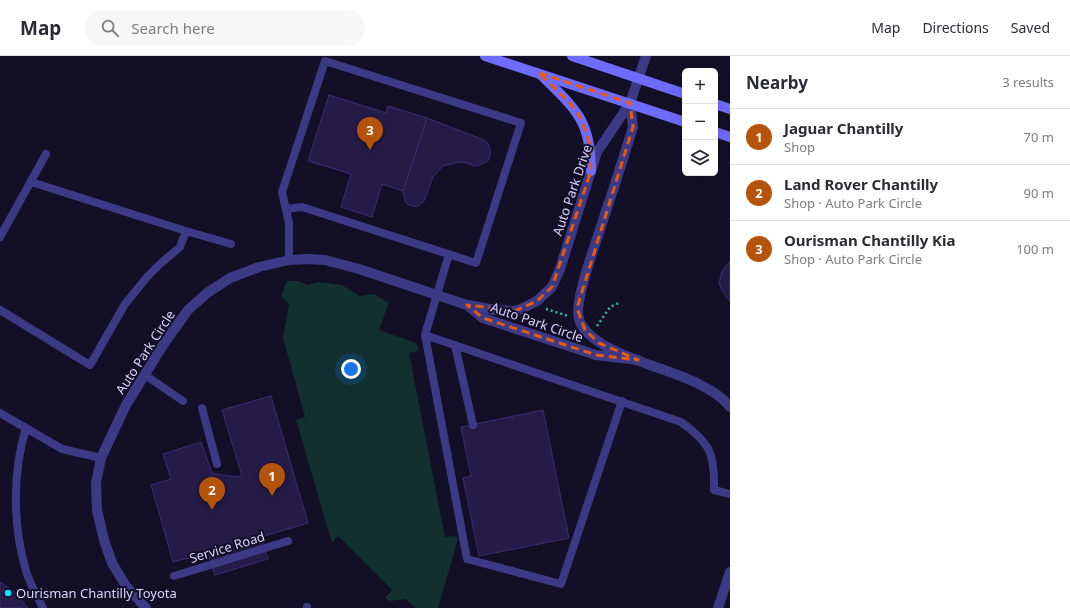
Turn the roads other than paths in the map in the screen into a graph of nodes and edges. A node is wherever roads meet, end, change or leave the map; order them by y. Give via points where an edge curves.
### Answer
1 (485, 56) edge
2 (572, 56) edge
3 (646, 56) edge
4 (539, 73) junction
5 (638, 78) junction
6 (682, 93) edge
7 (630, 103) junction
8 (718, 105) edge
9 (730, 109) edge
10 (682, 121) edge
11 (718, 133) edge
12 (730, 137) edge
13 (46, 154) dead end
14 (591, 171) junction
15 (31, 182) junction
16 (286, 209) junction
17 (186, 232) junction
18 (0, 237) edge
19 (230, 244) dead end
20 (449, 254) junction
21 (289, 260) junction
22 (436, 294) junction
23 (467, 305) junction
24 (0, 310) edge
25 (425, 335) junction
26 (455, 345) junction
27 (638, 360) junction
28 (145, 375) junction
29 (183, 401) dead end
30 (622, 401) junction
31 (730, 407) edge
32 (202, 408) dead end
33 (0, 413) edge
34 (473, 425) dead end
35 (26, 428) junction
36 (101, 458) junction
37 (217, 464) dead end
38 (730, 494) edge
39 (288, 541) dead end
40 (730, 572) edge
41 (174, 576) dead end
42 (43, 608) edge
43 (146, 608) edge
44 (718, 608) edge

1 - 4 main road
2 - 5 main road
3 - 5 street
4 - 7 main road
4 - 14 main road via 570,103 580,117 589,141
5 - 6 main road
5 - 7 street
7 - 10 main road
7 - 14 street, Auto Park Drive via 597,152
7 - 27 street, Auto Park Circle via 633,127 577,308 578,319 599,343
8 - 9 main road
11 - 12 main road
13 - 15 lane
14 - 23 street, Auto Park Drive via 552,287 537,301 515,310 494,310
15 - 17 lane
15 - 18 lane
16 - 20 lane via 302,207
16 - 20 lane via 282,192 325,61 522,123 476,263
16 - 21 lane via 289,223
17 - 19 lane
17 - 24 lane via 180,247 147,277 125,304 90,365
20 - 22 lane
21 - 22 street, Auto Park Circle via 313,259 341,264
21 - 28 street, Auto Park Circle via 259,267 230,278 207,293 188,310
22 - 23 street, Auto Park Circle
22 - 25 lane
23 - 27 street, Auto Park Circle via 483,318 596,355
25 - 26 lane
25 - 30 lane via 467,559 561,584
26 - 30 lane
26 - 34 lane
27 - 31 street, Auto Park Circle via 692,380 717,395
28 - 29 lane
28 - 36 street, Auto Park Circle via 126,405
30 - 38 lane via 681,422 699,435 709,450 714,470 714,490
32 - 37 lane
33 - 35 lane
35 - 36 lane via 62,449
35 - 42 lane via 17,465 18,536 26,572
36 - 43 street, Auto Park Circle via 96,483 104,540 112,563 126,586
39 - 41 lane, Service Road
40 - 44 street

